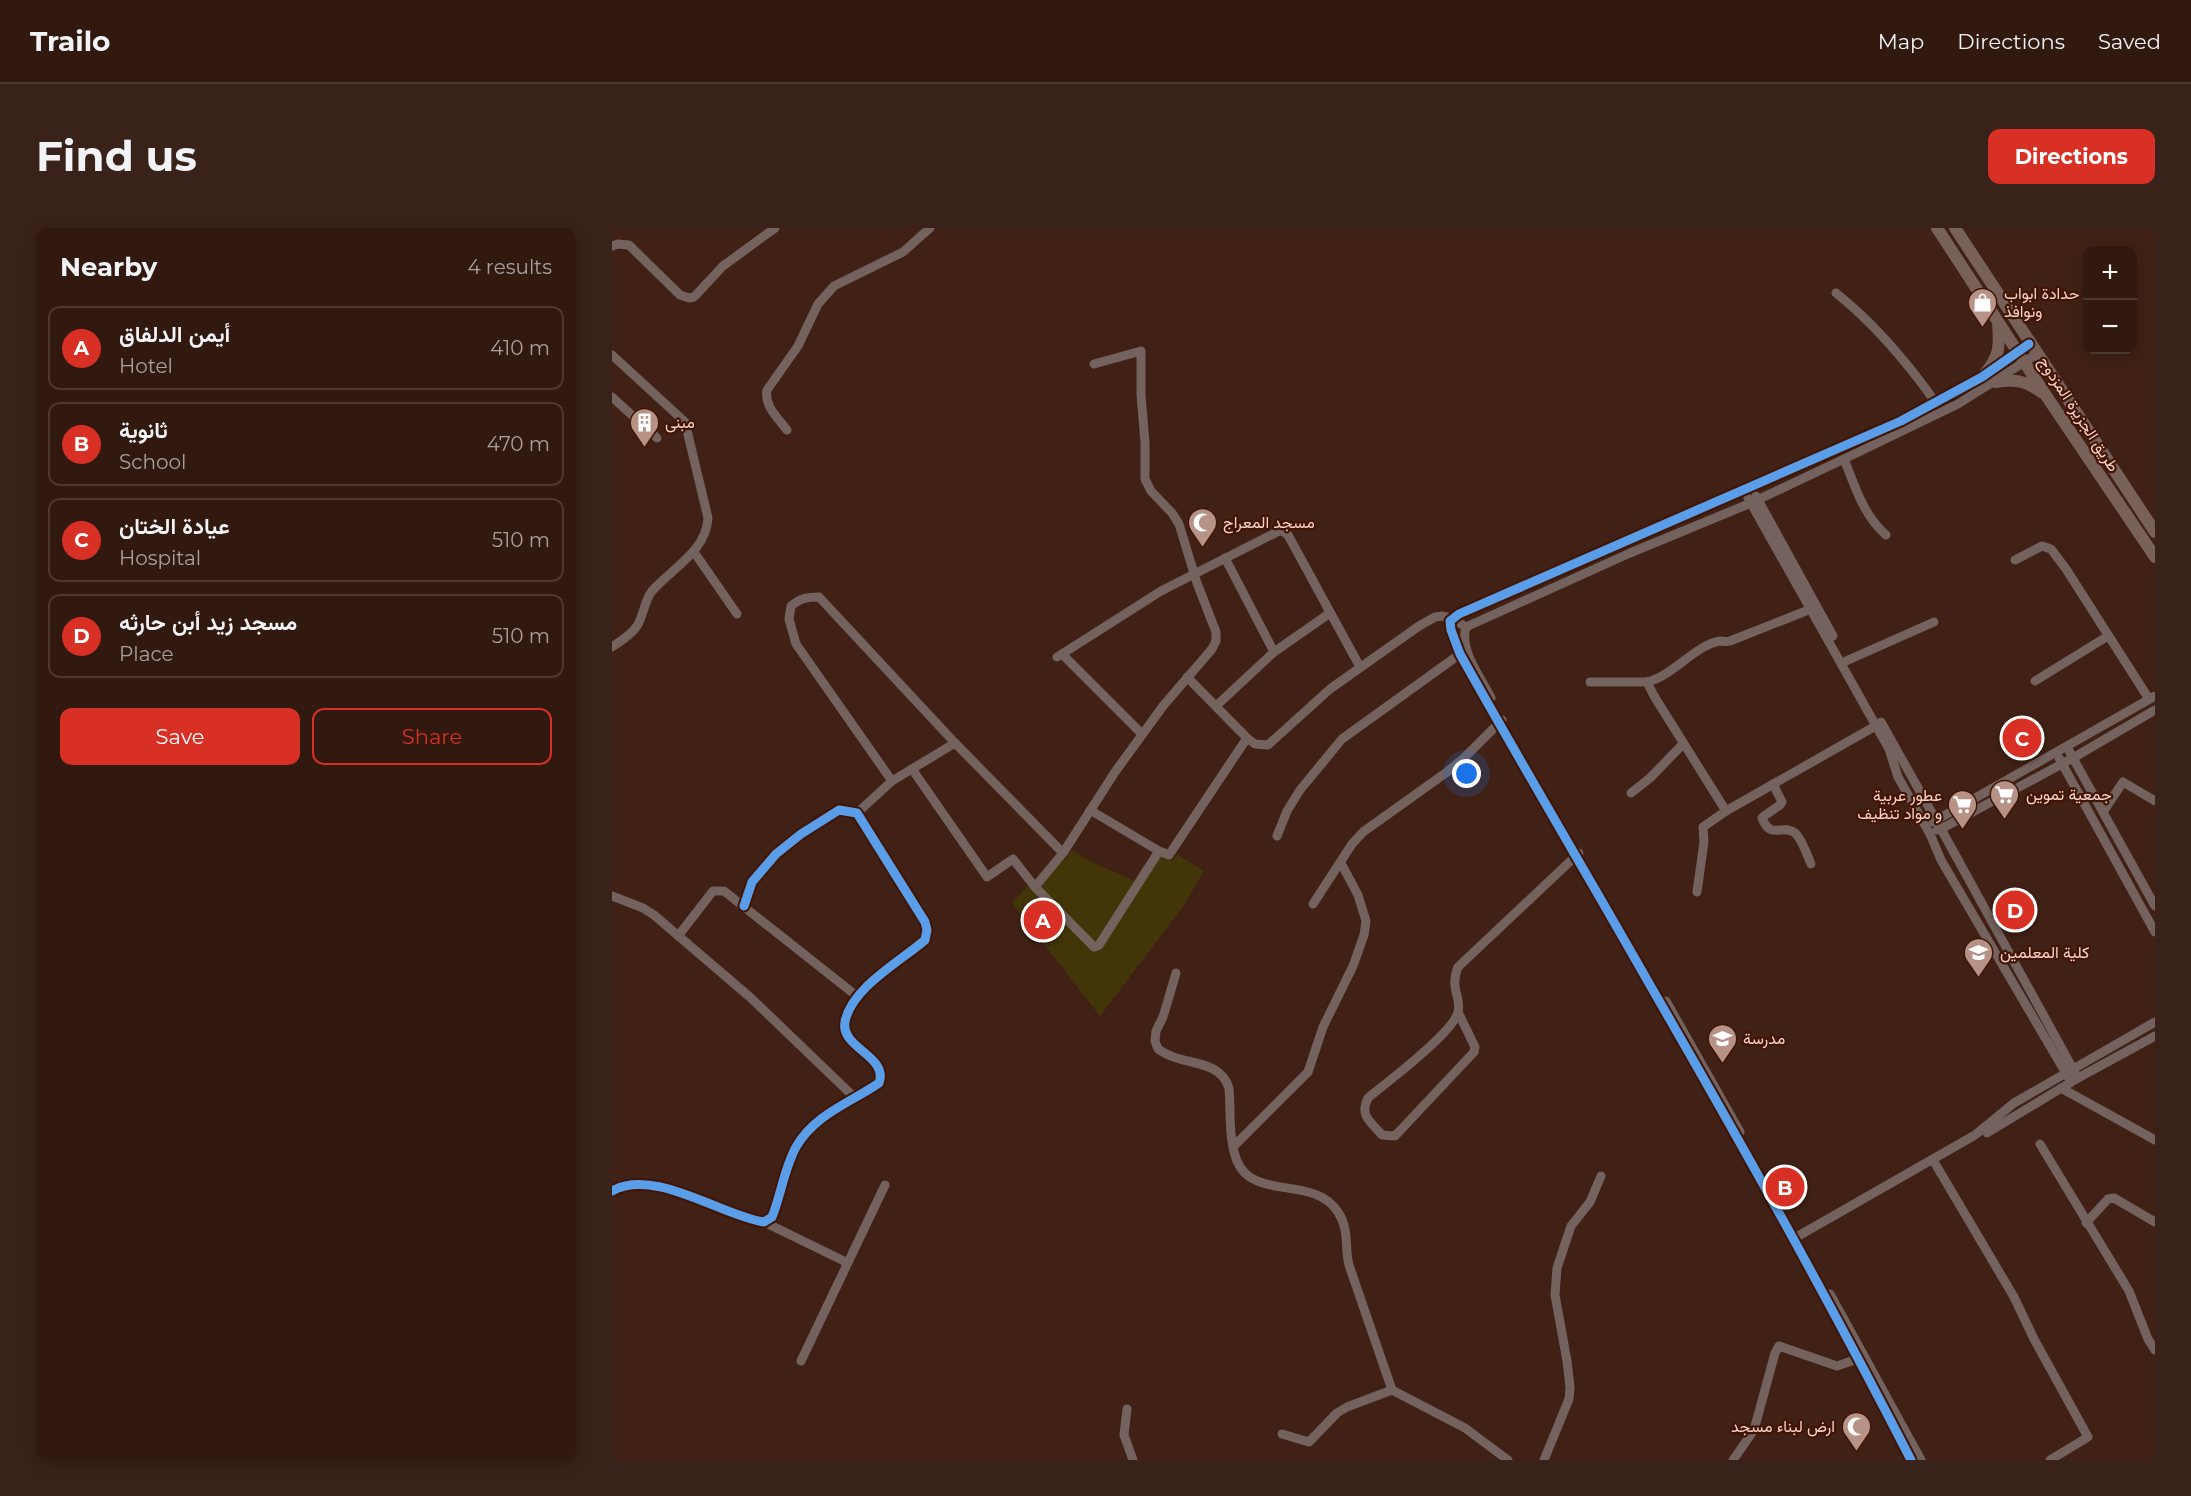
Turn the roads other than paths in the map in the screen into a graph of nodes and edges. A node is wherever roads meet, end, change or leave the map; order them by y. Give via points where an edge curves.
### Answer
1 (775, 228) edge
2 (930, 228) edge
3 (1937, 228) edge
4 (1955, 228) edge
5 (612, 246) edge
6 (1836, 292) dead end
7 (1998, 321) junction
8 (2033, 349) junction
9 (612, 355) edge
10 (2021, 356) junction
11 (1094, 364) dead end
12 (1982, 377) junction
13 (1995, 382) junction
14 (2045, 394) junction
15 (612, 397) edge
16 (1936, 403) junction
17 (787, 430) dead end
18 (657, 438) dead end
19 (1844, 459) junction
20 (1747, 489) junction
21 (1754, 501) junction
22 (2139, 508) junction
23 (2155, 522) edge
24 (2155, 532) edge
25 (1886, 535) dead end
26 (694, 552) junction
27 (2155, 557) edge
28 (1225, 558) junction
29 (2015, 560) dead end
30 (1194, 574) junction
31 (1811, 609) junction
32 (1330, 613) junction
33 (736, 614) dead end
34 (1451, 618) junction
35 (1934, 622) dead end
36 (1466, 627) junction
37 (2108, 636) junction
38 (612, 647) edge
39 (1274, 652) junction
40 (1460, 654) junction
41 (1846, 661) junction
42 (1360, 668) junction
43 (1187, 677) junction
44 (2035, 681) dead end
45 (1590, 682) dead end
46 (1647, 682) junction
47 (2152, 697) edge
48 (1216, 706) junction
49 (2155, 710) edge
50 (1500, 721) junction
51 (1879, 724) junction
52 (1142, 735) junction
53 (1246, 738) junction
54 (955, 743) junction
55 (1683, 744) junction
56 (2067, 747) junction
57 (2056, 753) junction
58 (2073, 758) junction
59 (2062, 763) junction
60 (912, 769) junction
61 (892, 781) junction
62 (1773, 784) junction
63 (1631, 793) dead end
64 (2155, 801) edge
65 (1090, 810) junction
66 (1725, 811) junction
67 (2103, 812) junction
68 (857, 813) junction
69 (1939, 824) junction
70 (1927, 830) junction
71 (1277, 836) dead end
72 (1159, 851) junction
73 (1063, 853) junction
74 (1577, 855) junction
75 (1341, 863) junction
76 (1811, 864) dead end
77 (1035, 887) junction
78 (1697, 892) dead end
79 (612, 896) edge
80 (1313, 904) dead end
81 (744, 906) junction
82 (2155, 906) edge
83 (2155, 933) edge
84 (678, 936) junction
85 (1176, 973) dead end
86 (858, 997) junction
87 (1458, 1012) junction
88 (2155, 1022) edge
89 (2155, 1036) edge
90 (2069, 1071) junction
91 (2074, 1080) junction
92 (2061, 1088) junction
93 (854, 1097) junction
94 (2155, 1140) edge
95 (2040, 1143) dead end
96 (1233, 1147) junction
97 (1934, 1162) junction
98 (1601, 1176) dead end
99 (885, 1185) dead end
100 (612, 1191) edge
101 (764, 1222) junction
102 (2155, 1222) edge
103 (2086, 1223) junction
104 (1796, 1240) junction
105 (846, 1262) junction
106 (2155, 1350) edge
107 (1862, 1357) junction
108 (801, 1361) dead end
109 (1392, 1390) junction
110 (1127, 1409) dead end
111 (1282, 1434) dead end
112 (1133, 1460) edge
113 (1508, 1460) edge
114 (1544, 1460) edge
115 (1733, 1460) edge
116 (1911, 1460) edge
117 (1922, 1460) edge
118 (2050, 1460) edge

1 - 5 street via 723,266 689,298 680,295 629,246
2 - 17 street via 903,252 834,286 818,304 798,346 765,397
3 - 7 main road, طريق الجزيرة المزدوج
4 - 8 main road, طريق الجزيرة المزدوج
6 - 16 street via 1884,337
7 - 10 main road, طريق الجزيرة المزدوج
7 - 12 main road via 2000,348
8 - 10 street
8 - 22 main road, طريق الجزيرة المزدوج
9 - 26 street via 687,426 708,518 704,536
10 - 12 street
10 - 13 street
10 - 14 main road, طريق الجزيرة المزدوج
11 - 30 street via 1141,351 1145,479 1179,524
12 - 16 street
13 - 14 main road via 2016,379
13 - 19 street
14 - 27 main road, طريق الجزيرة المزدوج
15 - 18 street
16 - 20 street
19 - 21 street
19 - 25 street via 1865,510
20 - 21 street
20 - 34 street
21 - 31 street
21 - 36 street via 1629,552
21 - 41 street
22 - 23 street
22 - 24 main road, طريق الجزيرة المزدوج
26 - 33 street
26 - 38 street via 651,593 638,625
28 - 30 street
28 - 32 street via 1278,530 1284,531
28 - 39 street
29 - 37 street via 2042,546 2051,549
30 - 43 street via 1216,641
30 - 52 street via 1060,655
31 - 46 street via 1730,641 1720,641 1661,678
31 - 51 street
32 - 39 street
32 - 42 street
34 - 36 street
34 - 40 street via 1449,624
34 - 42 street via 1435,617
35 - 41 street
36 - 50 street via 1467,651
37 - 44 street
37 - 47 street
39 - 48 street
40 - 50 street
40 - 71 street via 1342,739 1300,790
41 - 51 street
42 - 53 street via 1330,689 1268,745
43 - 48 street
43 - 52 street
45 - 46 street
46 - 55 street
47 - 56 street
48 - 53 street
49 - 58 street
50 - 74 street
50 - 75 street via 1447,772 1363,832
51 - 62 street
51 - 69 street
51 - 70 street via 1898,777
52 - 65 street
53 - 72 street via 1169,855
54 - 60 street
54 - 61 street via 819,597 799,599 791,606 789,619 796,644
54 - 73 street
55 - 63 street
55 - 66 street
56 - 57 street
56 - 58 street
57 - 59 street
57 - 69 street
58 - 59 street
58 - 67 street
59 - 69 street
59 - 83 street
60 - 61 street
60 - 77 street via 987,877 1012,859
61 - 68 street
62 - 66 street
62 - 76 street via 1782,802 1762,818 1765,825 1774,831 1796,834
64 - 67 street via 2123,782
65 - 72 street
65 - 73 street
66 - 78 street via 1703,826
67 - 82 street
68 - 81 street via 839,810 776,854 753,882
68 - 86 street via 927,930 925,940
69 - 70 street
69 - 90 street
70 - 90 street via 1941,860
72 - 77 street via 1097,947
73 - 77 street
74 - 87 street via 1458,966 1453,978
74 - 104 street
75 - 80 street
75 - 96 street via 1366,921 1353,966 1323,1027 1308,1072
79 - 84 street via 643,908
81 - 84 street via 724,891 713,891
81 - 86 street
84 - 93 street via 751,998
85 - 96 street via 1155,1041 1161,1051 1217,1069 1226,1079
86 - 93 street via 844,1028 874,1061 881,1078
87 - 87 street via 1444,1032 1368,1098 1364,1114 1382,1135 1395,1136 1474,1052
88 - 90 street
89 - 91 street
90 - 91 street
90 - 97 street via 2014,1103
91 - 92 street
92 - 94 street
92 - 97 street
93 - 101 street via 823,1118 796,1147 772,1217
95 - 103 street
96 - 109 street via 1239,1164 1251,1177 1263,1183 1317,1193 1339,1213 1347,1233 1349,1265
97 - 104 street
97 - 118 street via 2014,1297 2088,1437
98 - 114 street via 1590,1202 1571,1226 1557,1268 1554,1286 1570,1388
99 - 105 street
100 - 101 street via 628,1185 667,1189
101 - 105 street
102 - 103 street via 2114,1198 2108,1199
103 - 106 street via 2129,1291
104 - 107 street
105 - 108 street
107 - 115 street via 1837,1366 1779,1346 1754,1430
107 - 116 street
107 - 117 street
109 - 111 street via 1337,1413 1309,1442
109 - 113 street via 1465,1428
110 - 112 street via 1124,1435

